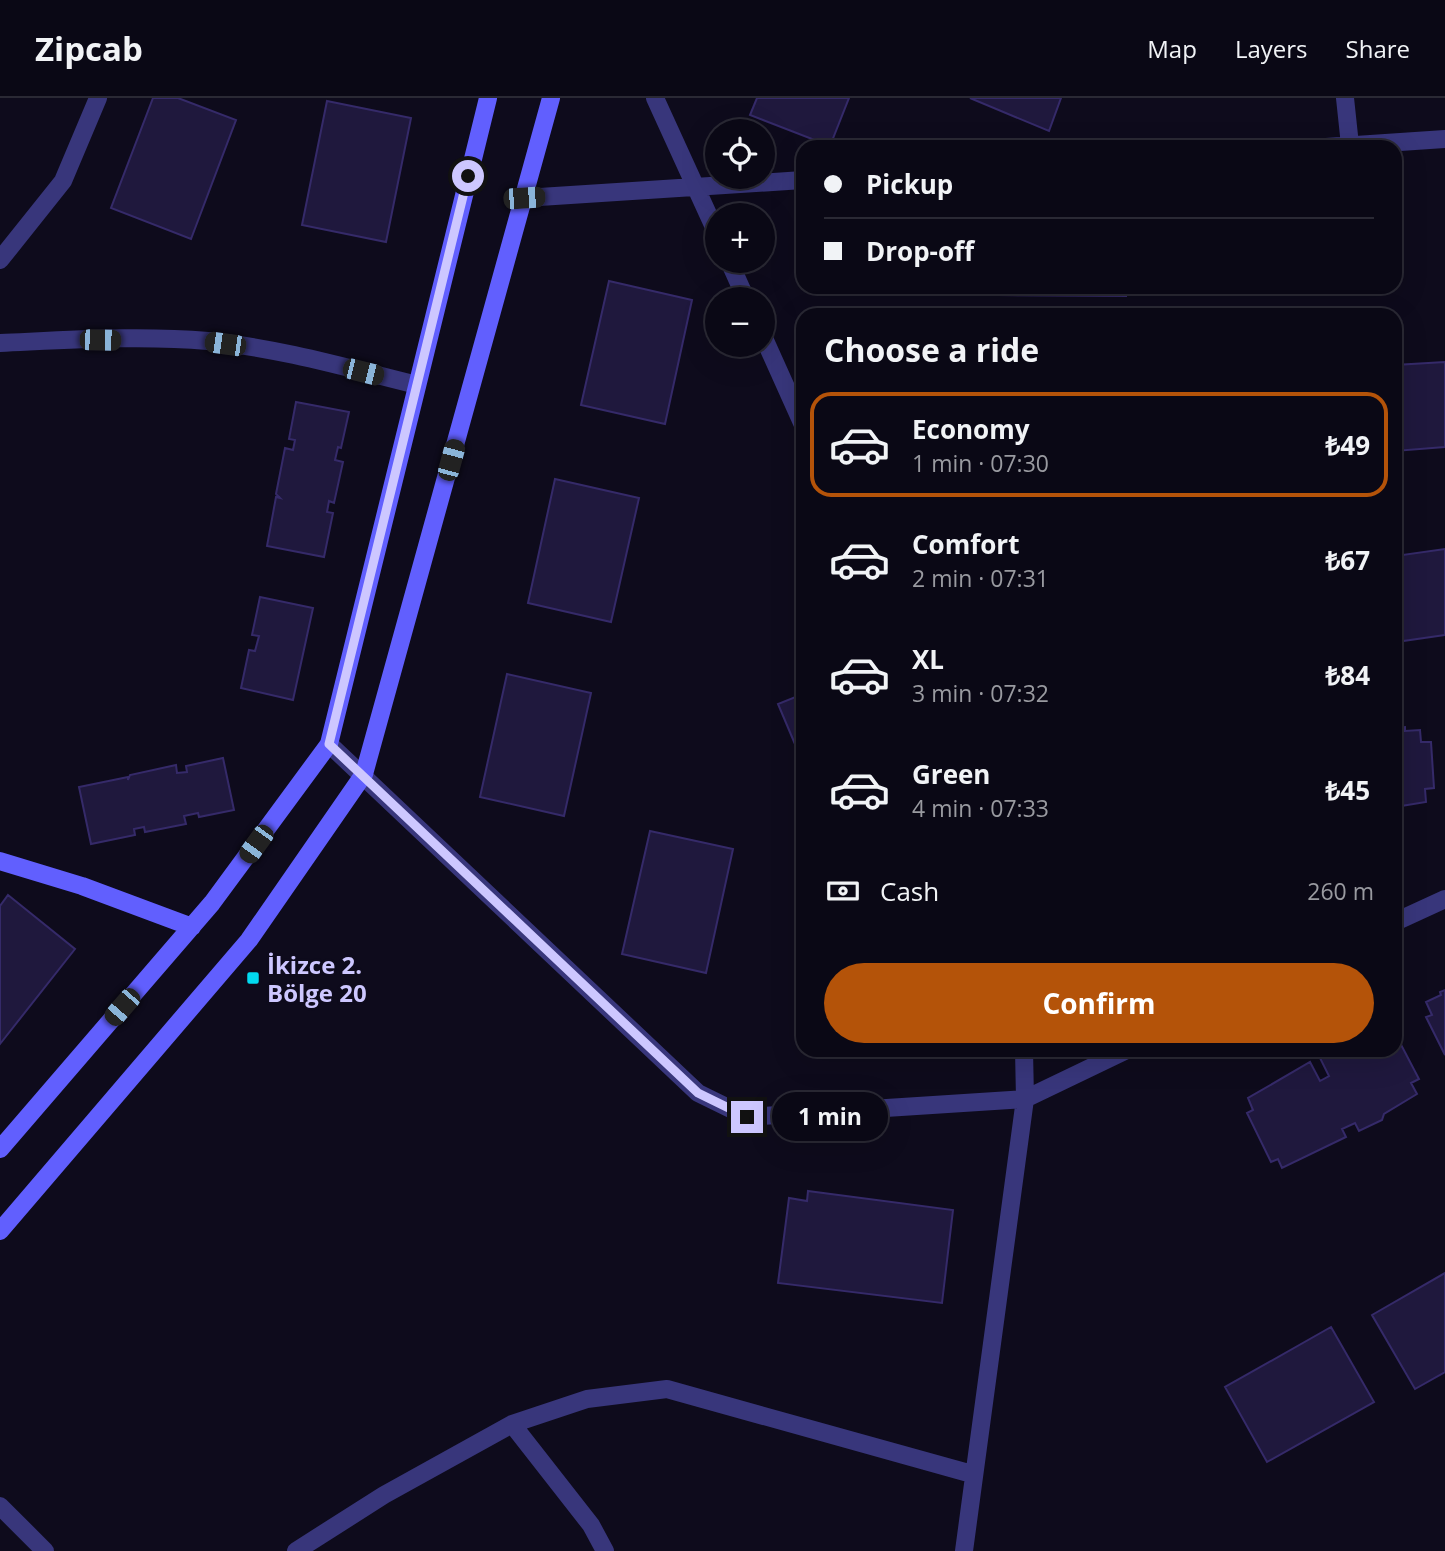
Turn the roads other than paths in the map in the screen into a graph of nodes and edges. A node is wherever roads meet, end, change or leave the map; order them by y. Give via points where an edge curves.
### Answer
1 (98, 98) edge
2 (488, 98) edge
3 (551, 98) edge
4 (654, 98) edge
5 (1345, 98) edge
6 (1445, 139) edge
7 (1349, 140) edge
8 (1402, 142) edge
9 (796, 180) edge
10 (695, 187) junction
11 (524, 198) junction
12 (705, 208) edge
13 (0, 260) edge
14 (0, 343) edge
15 (772, 357) edge
16 (417, 385) junction
17 (796, 409) edge
18 (329, 744) junction
19 (364, 774) junction
20 (0, 861) edge
21 (1445, 899) edge
22 (1402, 919) edge
23 (192, 927) junction
24 (1024, 1057) edge
25 (1112, 1057) edge
26 (1025, 1099) junction
27 (0, 1149) edge
28 (0, 1231) edge
29 (512, 1424) junction
30 (972, 1474) junction
31 (0, 1506) edge
32 (45, 1551) edge
33 (296, 1551) edge
34 (605, 1551) edge
35 (964, 1551) edge

1 - 13 street via 63,181
2 - 16 main road
3 - 11 main road
4 - 10 street
5 - 7 street
6 - 8 street
9 - 10 street
10 - 11 street
10 - 12 street
11 - 19 main road
14 - 16 street via 206,341 283,352
15 - 17 street
16 - 18 main road
18 - 19 street
18 - 23 main road
19 - 26 street via 698,1093 747,1117
19 - 28 main road via 248,940
20 - 23 main road
21 - 22 street
23 - 27 main road
24 - 26 street
25 - 26 street
26 - 30 street
29 - 30 street via 587,1399 667,1389
29 - 33 street via 384,1495
29 - 34 street via 591,1525
30 - 35 street
31 - 32 street

